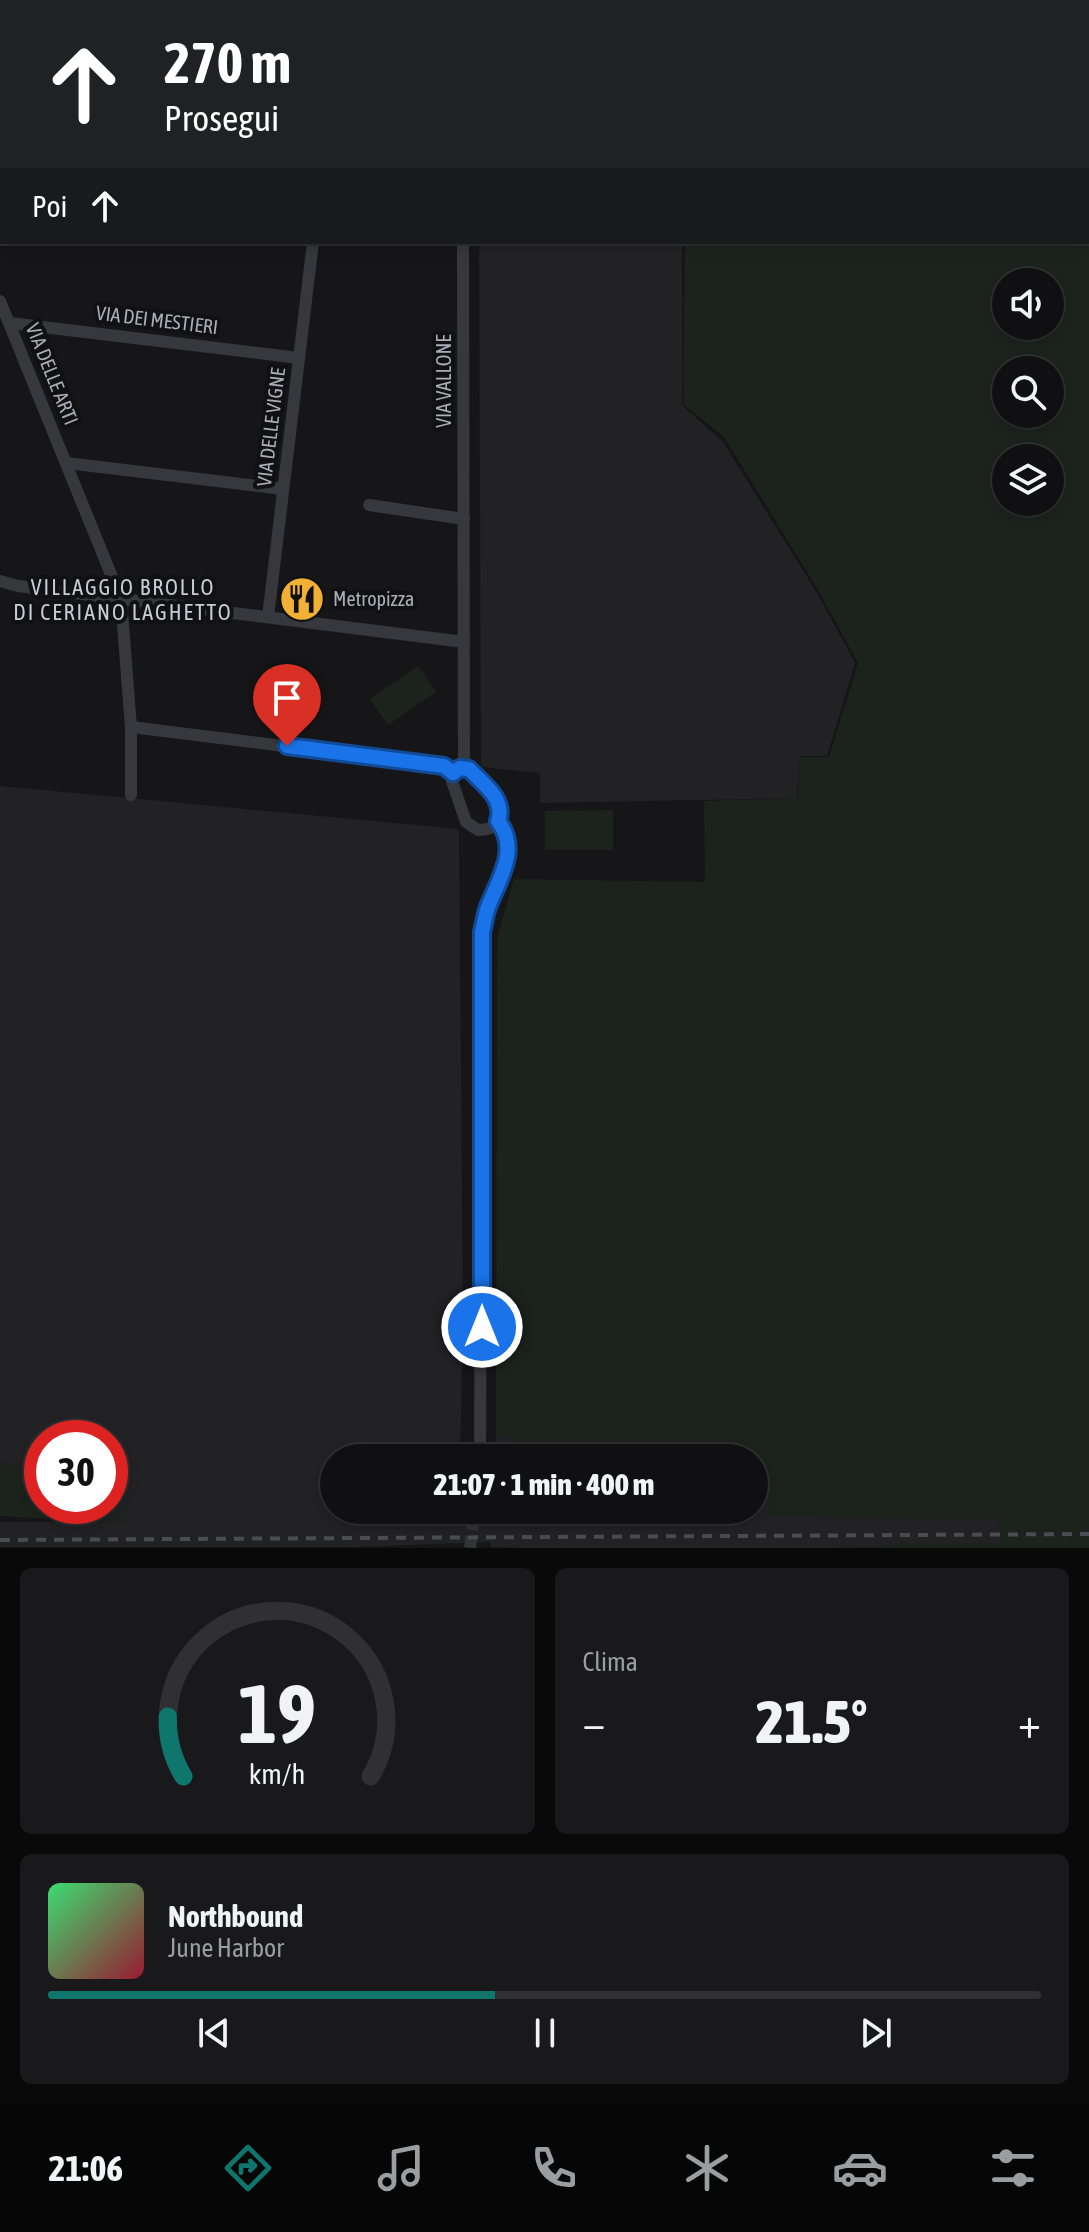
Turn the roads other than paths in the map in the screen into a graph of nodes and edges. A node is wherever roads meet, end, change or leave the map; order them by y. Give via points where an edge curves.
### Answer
1 (313, 244) edge
2 (463, 244) edge
3 (0, 301) edge
4 (10, 323) junction
5 (299, 358) junction
6 (67, 463) junction
7 (283, 489) junction
8 (369, 505) dead end
9 (464, 519) junction
10 (0, 581) edge
11 (121, 599) junction
12 (268, 617) junction
13 (464, 642) junction
14 (131, 727) junction
15 (459, 770) junction
16 (131, 795) dead end
17 (498, 821) junction
18 (480, 1444) edge

1 - 5 street, VIA DELLE VIGNE
2 - 9 street, VIA VALLONE
3 - 4 street, VIA DELLE ARTI
4 - 5 street, VIA DEI MESTIERI
4 - 6 street, VIA DELLE ARTI
5 - 7 street, VIA DELLE VIGNE
6 - 7 street
6 - 11 street, VIA DELLE ARTI
7 - 12 street, VIA DELLE VIGNE
8 - 9 street
9 - 13 street, VIA VALLONE
10 - 11 street
11 - 12 street
11 - 14 street, VIA DELLE ARTI
12 - 13 street
13 - 15 street, VIA VALLONE
14 - 15 street
14 - 16 street, VIA DELLE ARTI
15 - 17 street via 469,769 497,799
15 - 17 street, VIA VALLONE via 452,781 466,822 486,830
17 - 18 street via 509,854 482,932

